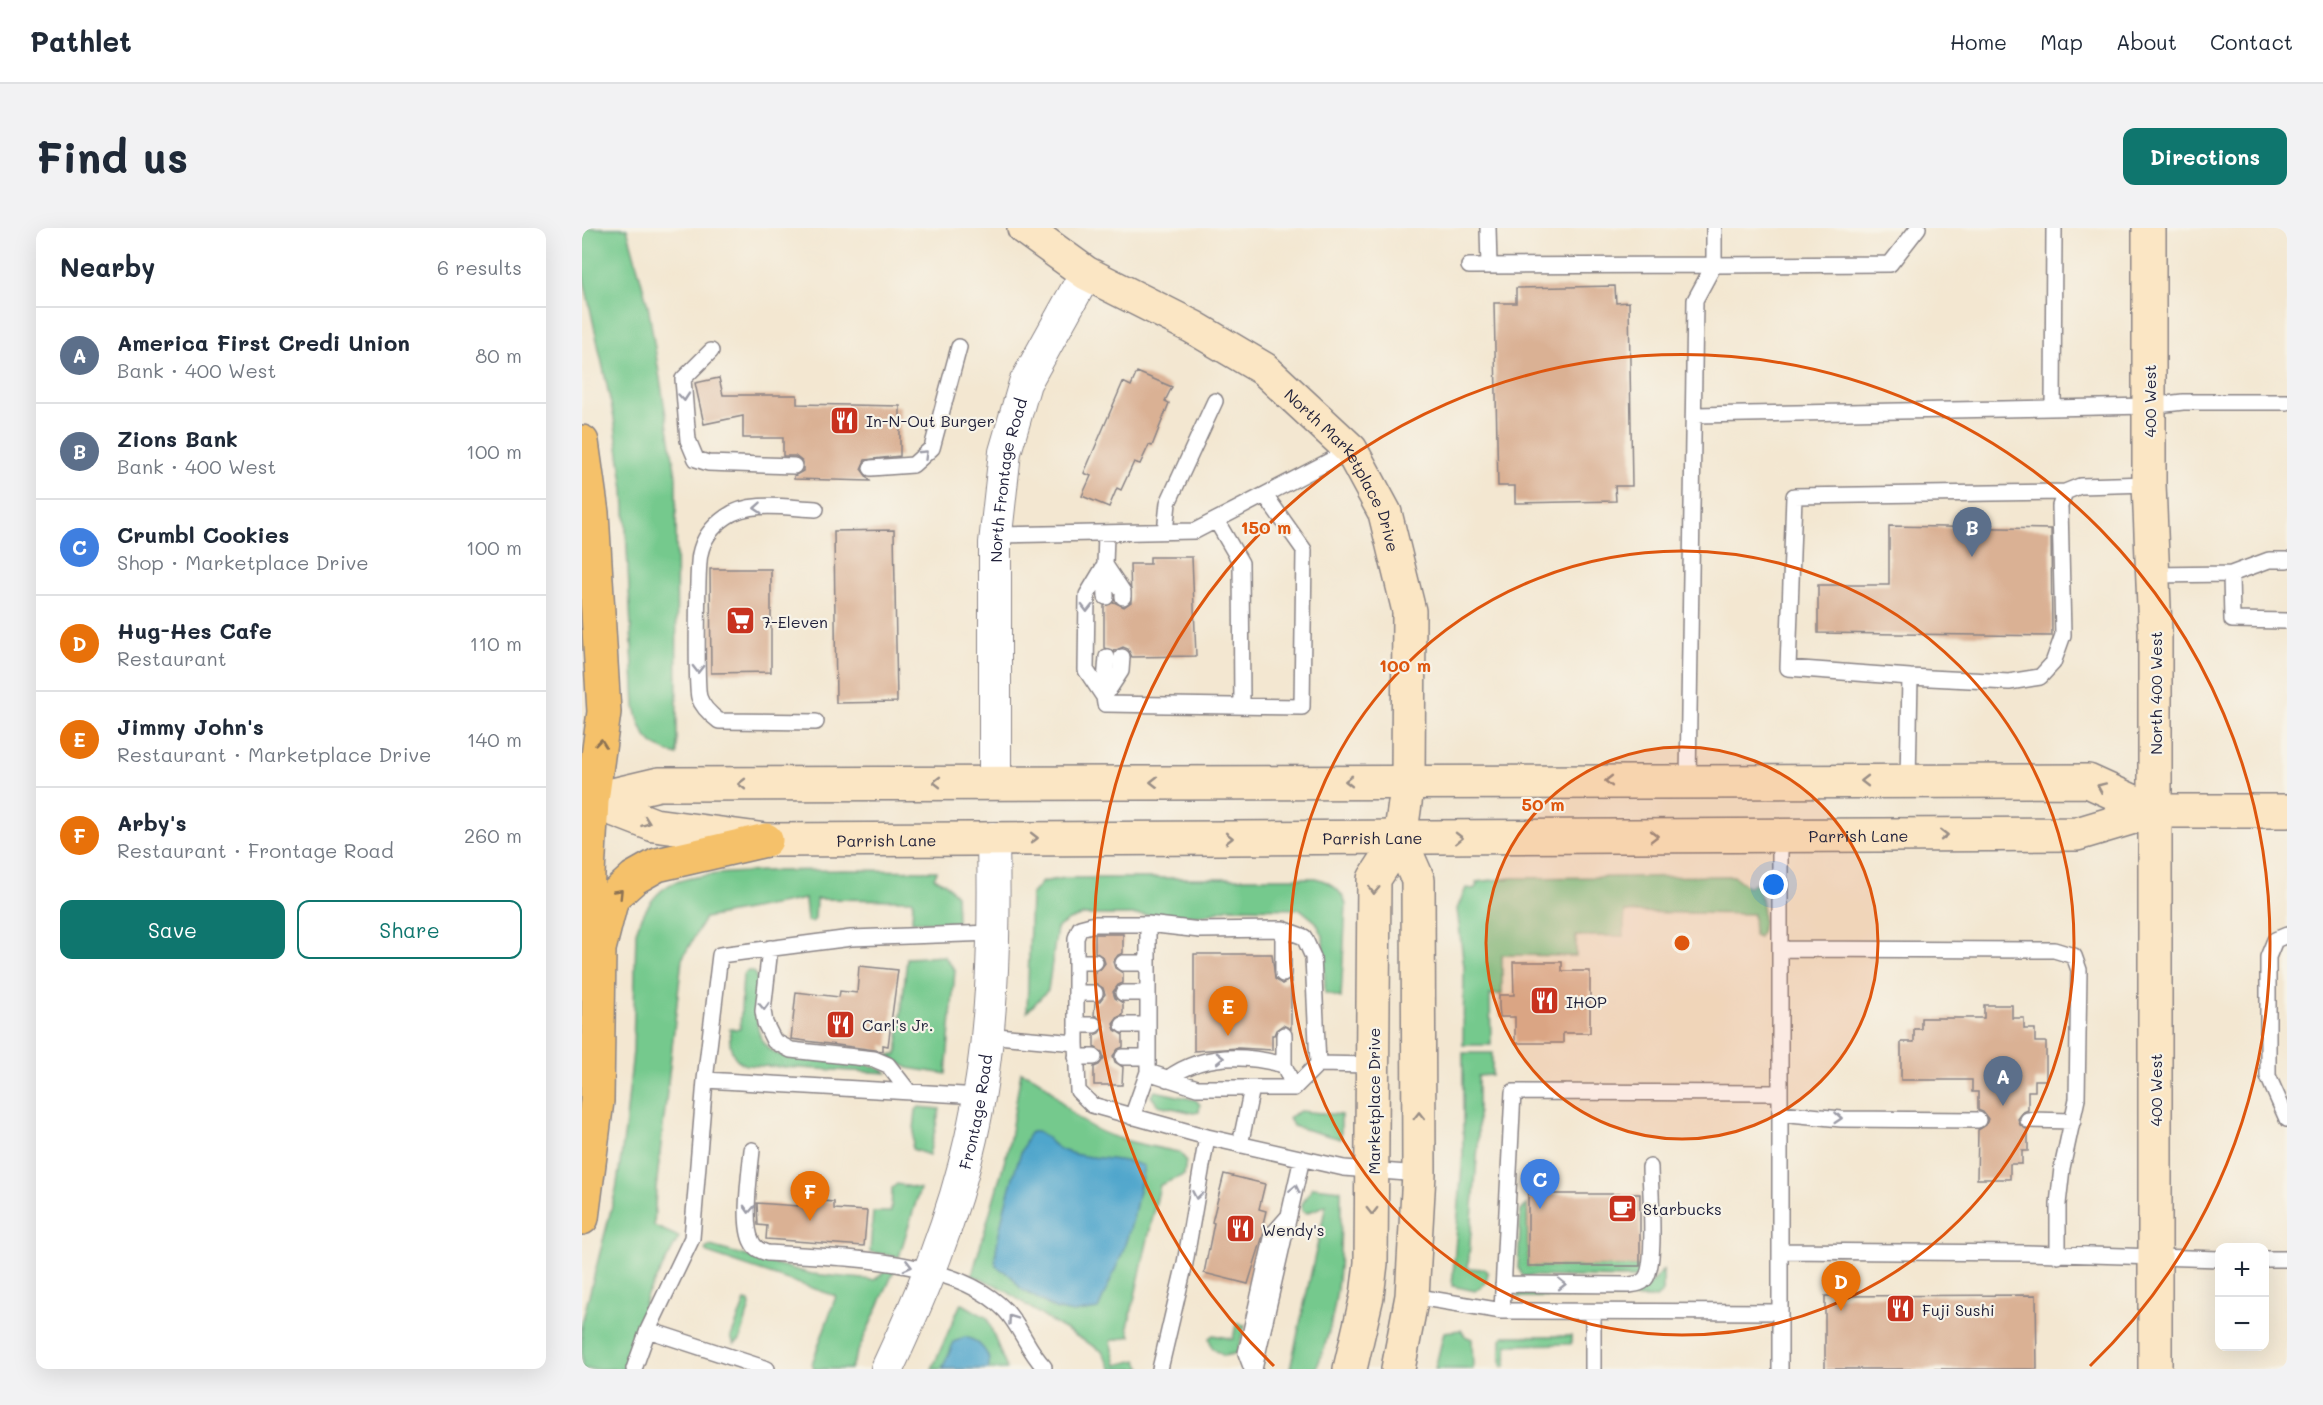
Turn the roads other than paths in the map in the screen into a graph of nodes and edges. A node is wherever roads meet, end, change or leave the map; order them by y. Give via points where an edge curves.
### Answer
1 (1024, 228) edge
2 (1488, 228) edge
3 (1714, 228) edge
4 (1918, 228) edge
5 (2054, 228) edge
6 (2149, 228) edge
7 (1714, 265) junction
8 (1470, 266) dead end
9 (1489, 266) junction
10 (1086, 273) junction
11 (959, 347) dead end
12 (711, 351) dead end
13 (1215, 401) dead end
14 (2287, 402) edge
15 (2149, 406) junction
16 (2053, 408) junction
17 (1695, 415) junction
18 (582, 442) edge
19 (1351, 450) junction
20 (794, 466) dead end
21 (871, 468) dead end
22 (2149, 484) junction
23 (2065, 492) junction
24 (1265, 495) junction
25 (816, 509) dead end
26 (1216, 520) junction
27 (1165, 532) junction
28 (1106, 534) junction
29 (996, 535) junction
30 (2287, 560) edge
31 (1105, 565) junction
32 (2231, 574) junction
33 (2151, 575) junction
34 (1106, 597) dead end
35 (1123, 597) dead end
36 (2287, 621) edge
37 (1114, 657) dead end
38 (1910, 677) junction
39 (1104, 701) junction
40 (1242, 706) junction
41 (816, 722) dead end
42 (1408, 781) junction
43 (1688, 781) junction
44 (1908, 781) junction
45 (995, 782) junction
46 (587, 801) edge
47 (2154, 812) junction
48 (2287, 812) edge
49 (1780, 836) junction
50 (993, 838) junction
51 (1400, 839) junction
52 (766, 840) junction
53 (1148, 924) junction
54 (1283, 929) junction
55 (993, 933) junction
56 (2287, 935) edge
57 (770, 948) junction
58 (1780, 949) junction
59 (1076, 962) junction
60 (1095, 962) dead end
61 (1123, 963) dead end
62 (1148, 963) junction
63 (1283, 974) dead end
64 (582, 983) edge
65 (1076, 993) junction
66 (1095, 993) dead end
67 (1123, 993) dead end
68 (1148, 993) junction
69 (1076, 1025) junction
70 (1094, 1025) dead end
71 (1123, 1025) dead end
72 (1148, 1025) junction
73 (986, 1035) junction
74 (1284, 1035) dead end
75 (1076, 1050) junction
76 (1094, 1057) dead end
77 (1123, 1057) dead end
78 (1318, 1064) junction
79 (1148, 1065) junction
80 (1284, 1065) junction
81 (1372, 1065) junction
82 (1167, 1078) junction
83 (705, 1080) junction
84 (1252, 1088) junction
85 (1294, 1088) junction
86 (909, 1092) junction
87 (1780, 1093) junction
88 (980, 1096) junction
89 (1780, 1113) junction
90 (1132, 1117) junction
91 (2287, 1119) edge
92 (1978, 1120) dead end
93 (2028, 1120) dead end
94 (2073, 1121) junction
95 (1207, 1137) junction
96 (1240, 1145) junction
97 (752, 1150) dead end
98 (1302, 1158) junction
99 (1650, 1167) dead end
100 (1372, 1170) junction
101 (1419, 1174) junction
102 (582, 1218) edge
103 (1780, 1251) junction
104 (2058, 1256) junction
105 (2156, 1259) junction
106 (2215, 1259) edge
107 (2269, 1259) edge
108 (2287, 1259) edge
109 (931, 1272) junction
110 (1503, 1284) junction
111 (1412, 1296) junction
112 (1502, 1311) junction
113 (1593, 1312) junction
114 (1780, 1312) junction
115 (648, 1329) junction
116 (1044, 1367) dead end
117 (634, 1369) edge
118 (767, 1369) edge
119 (887, 1369) edge
120 (1160, 1369) edge
121 (1253, 1369) edge
122 (1350, 1369) edge
123 (1398, 1369) edge
124 (1593, 1369) edge
125 (1780, 1369) edge
126 (2155, 1369) edge

1 - 10 main road
2 - 9 lane
3 - 7 lane
4 - 7 lane via 1890,264
5 - 16 lane
6 - 15 main road, 400 West
7 - 9 lane
7 - 17 lane via 1695,300
8 - 9 lane
10 - 19 main road, North Marketplace Drive via 1193,327 1264,369
10 - 29 street, North Frontage Road via 1025,382 1005,452
21 -> 11 lane via 913,465 932,448
12 -> 20 lane via 683,379 688,440 696,459 708,464
13 - 27 lane via 1168,503
14 - 15 lane via 2183,402
15 - 16 lane
15 - 22 main road, 400 West
16 - 17 lane
17 - 43 lane
46 -> 18 highway via 604,712 592,513
19 - 24 lane
19 - 42 main road, North Marketplace Drive via 1385,513 1409,611
22 - 23 lane via 2080,486
22 - 33 main road, 400 West
23 - 38 lane via 2060,506 2063,635 2053,663 2040,677 2009,682
23 - 38 lane via 1794,496 1788,668
24 - 26 lane
24 - 40 lane via 1304,550 1302,707
25 -> 41 lane via 753,507 727,516 708,533 700,554 698,661 699,697 719,721
26 - 27 lane via 1195,531
26 - 40 lane via 1241,563
27 - 28 lane
28 - 29 lane
28 - 31 lane
29 - 45 street, North Frontage Road
30 - 32 lane via 2269,560
31 - 34 lane
31 - 35 lane
31 -> 39 lane via 1087,595 1086,670
32 - 33 lane
32 - 36 lane via 2232,620
33 - 47 main road, North 400 West via 2155,631
37 - 39 lane via 1121,671
38 - 44 lane
39 - 40 lane
43 -> 42 main road, Parrish Lane
42 -> 45 main road, Parrish Lane
42 - 51 main road, Marketplace Drive
44 -> 43 main road, Parrish Lane
47 -> 44 main road, Parrish Lane via 2088,781
45 -> 46 main road, Parrish Lane via 659,784
46 -> 52 main road, Parrish Lane via 654,825
46 - 64 highway
47 - 48 main road, Parrish Lane
49 -> 47 main road, Parrish Lane via 2077,834
47 - 105 main road, 400 West
51 -> 49 main road, Parrish Lane
49 - 58 lane
50 -> 51 main road, Parrish Lane
50 - 52 main road, Parrish Lane
50 - 55 street, Frontage Road
51 -> 81 main road, Marketplace Drive via 1374,879
101 -> 51 main road via 1418,880
102 -> 52 highway via 597,1101 599,949 612,898 634,878 657,865
53 - 54 lane via 1200,930
53 - 59 lane via 1095,924 1080,928
53 - 62 lane
54 - 63 lane
54 - 78 lane via 1304,937 1313,957
55 - 57 lane via 850,938
55 - 73 street, Frontage Road
56 - 91 lane via 2275,940 2268,957 2268,1076
57 - 83 lane via 720,955
57 -> 86 lane via 763,1011 774,1041 791,1050 874,1059 888,1065
58 - 87 lane
58 - 94 lane via 2069,952 2079,970 2078,1075
59 - 60 lane
59 - 65 lane
61 - 62 lane
62 - 68 lane
65 - 66 lane
65 - 69 lane
67 - 68 lane
68 - 72 lane
69 - 70 lane
69 - 75 lane
71 - 72 lane
72 - 79 lane
73 - 75 lane
73 - 88 street, Frontage Road
74 - 80 lane
75 - 76 lane
75 - 90 lane via 1077,1083 1082,1096 1092,1105
77 - 79 lane
78 - 81 lane
78 - 85 lane
79 - 82 lane
79 - 90 lane
82 -> 80 lane via 1179,1069 1209,1059 1256,1058
80 - 85 lane
81 - 100 main road, Marketplace Drive
82 - 84 lane via 1197,1088
83 - 86 lane
83 - 115 lane via 692,1238
84 - 85 lane
84 - 96 lane
86 - 88 lane
87 - 89 lane
87 - 110 lane via 1513,1092
88 - 109 street, Frontage Road via 960,1181
89 -> 92 lane via 1841,1119
89 - 103 lane
90 - 95 lane
93 - 94 lane
94 - 104 lane via 2061,1177
95 - 96 lane
95 -> 120 lane via 1185,1263
96 - 98 lane
97 -> 109 lane via 748,1222 752,1243 758,1250 879,1261
98 - 100 lane
121 -> 98 lane via 1246,1353 1273,1234 1289,1216
110 -> 99 lane via 1629,1285 1645,1280 1652,1263
100 - 101 lane
100 -> 122 main road, Marketplace Drive via 1367,1296
101 - 111 main road
103 - 104 lane via 2027,1252
103 - 114 lane
104 - 105 lane
105 - 106 lane
105 - 126 main road, 400 West
107 - 108 lane
116 -> 109 lane via 1005,1309 964,1284
109 - 119 street, Frontage Road
110 - 112 lane
111 - 112 lane
111 - 123 main road
112 - 113 lane
113 - 114 lane
113 - 124 lane
114 - 125 lane
115 - 117 lane
115 - 118 lane

